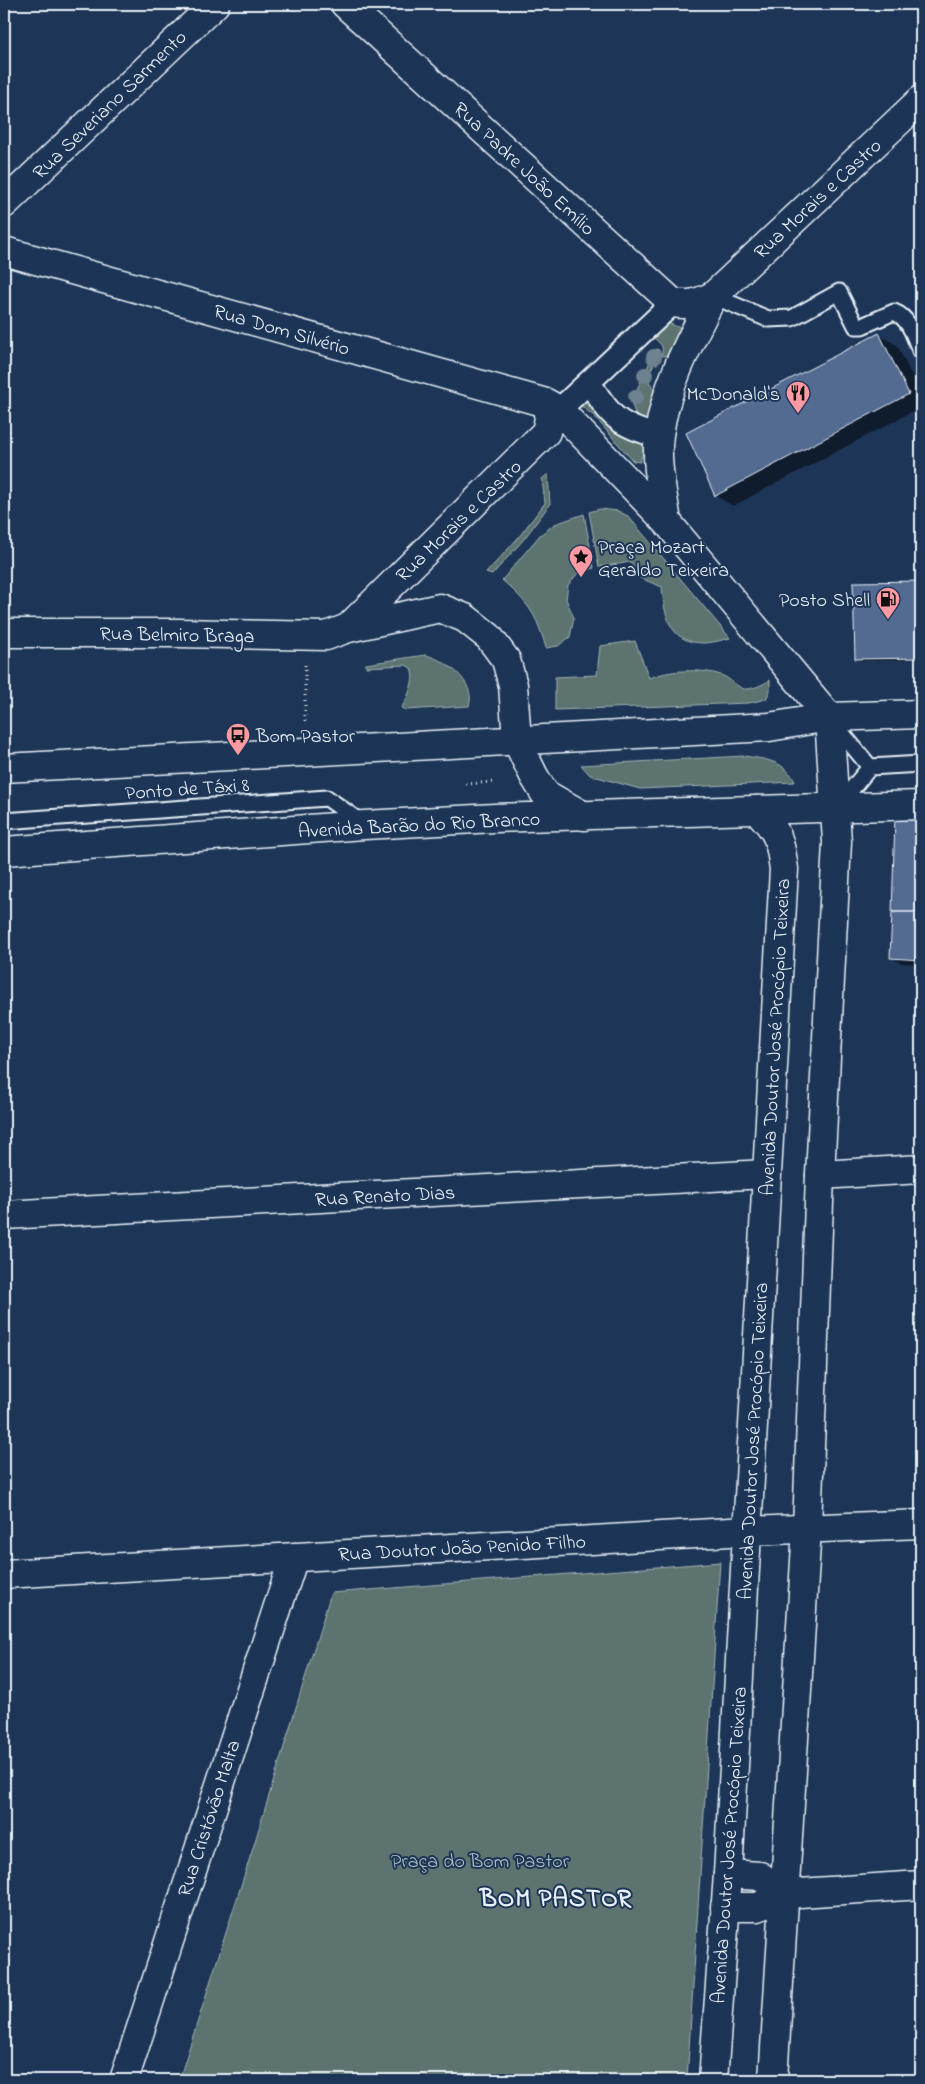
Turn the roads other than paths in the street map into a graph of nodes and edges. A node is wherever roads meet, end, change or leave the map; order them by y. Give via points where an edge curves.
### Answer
1 (215, 4) edge
2 (346, 4) edge
3 (921, 100) edge
4 (4, 204) edge
5 (4, 251) edge
6 (713, 296) junction
7 (673, 303) junction
8 (921, 353) edge
9 (589, 382) junction
10 (553, 407) junction
11 (658, 436) junction
12 (667, 522) junction
13 (348, 628) junction
14 (4, 633) edge
15 (921, 714) edge
16 (829, 717) junction
17 (517, 741) junction
18 (921, 764) edge
19 (870, 767) junction
20 (10, 770) edge
21 (921, 805) edge
22 (836, 808) junction
23 (757, 810) junction
24 (584, 816) junction
25 (4, 821) edge
26 (364, 825) junction
27 (4, 851) edge
28 (921, 1169) edge
29 (766, 1174) junction
30 (820, 1175) junction
31 (4, 1215) edge
32 (921, 1524) edge
33 (807, 1528) junction
34 (747, 1531) junction
35 (294, 1557) junction
36 (4, 1574) edge
37 (728, 1874) junction
38 (921, 1885) edge
39 (784, 1894) junction
40 (725, 1907) junction
41 (124, 2080) edge
42 (712, 2080) edge
43 (773, 2080) edge

1 - 4 street, Rua Severiano Sarmento
2 - 7 street, Rua Padre João Emílio
3 - 6 street, Rua Morais e Castro
5 - 10 street, Rua Dom Silvério
6 - 7 street via 688,306
6 - 8 lane via 768,319 792,318 839,292 856,326 894,312 901,315
6 - 11 street via 681,363
7 - 9 street
9 - 10 street
9 - 11 street via 605,408 627,426
10 - 12 street
10 - 13 street, Rua Morais e Castro via 546,432
11 - 12 street
12 - 16 street
13 - 14 street, Rua Belmiro Braga via 326,636
13 - 17 street, Rua Belmiro Braga via 440,608 466,618 489,637 506,660 513,685
15 - 16 street
16 - 17 street via 769,727
16 - 19 lane
16 - 22 street
17 - 20 street
17 - 24 street via 546,794
18 - 19 lane
19 - 22 lane
21 - 22 street, Avenida Barão do Rio Branco
22 - 23 street, Avenida Barão do Rio Branco
22 - 30 street
23 - 24 street, Avenida Barão do Rio Branco
23 - 29 street, Avenida Doutor José Procópio Teixeira via 773,826 781,846 784,869
24 - 26 street, Avenida Barão do Rio Branco
25 - 26 lane, Ponto de Táxi 8 via 327,798
26 - 27 street, Avenida Barão do Rio Branco
28 - 30 street
29 - 31 street, Rua Renato Dias
29 - 34 street, Avenida Doutor José Procópio Teixeira
30 - 33 street
32 - 33 street, Rua Doutor João Penido Filho
33 - 34 street, Rua Doutor João Penido Filho
33 - 39 street
34 - 35 street, Rua Doutor João Penido Filho
34 - 37 street, Avenida Doutor José Procópio Teixeira
35 - 36 street, Rua Doutor João Penido Filho
35 - 41 street, Rua Cristóvão Malta
37 - 39 street via 760,1876
37 - 40 street, Avenida Doutor José Procópio Teixeira
38 - 39 street
39 - 40 street via 758,1907
39 - 43 street
40 - 42 street, Avenida Doutor José Procópio Teixeira

